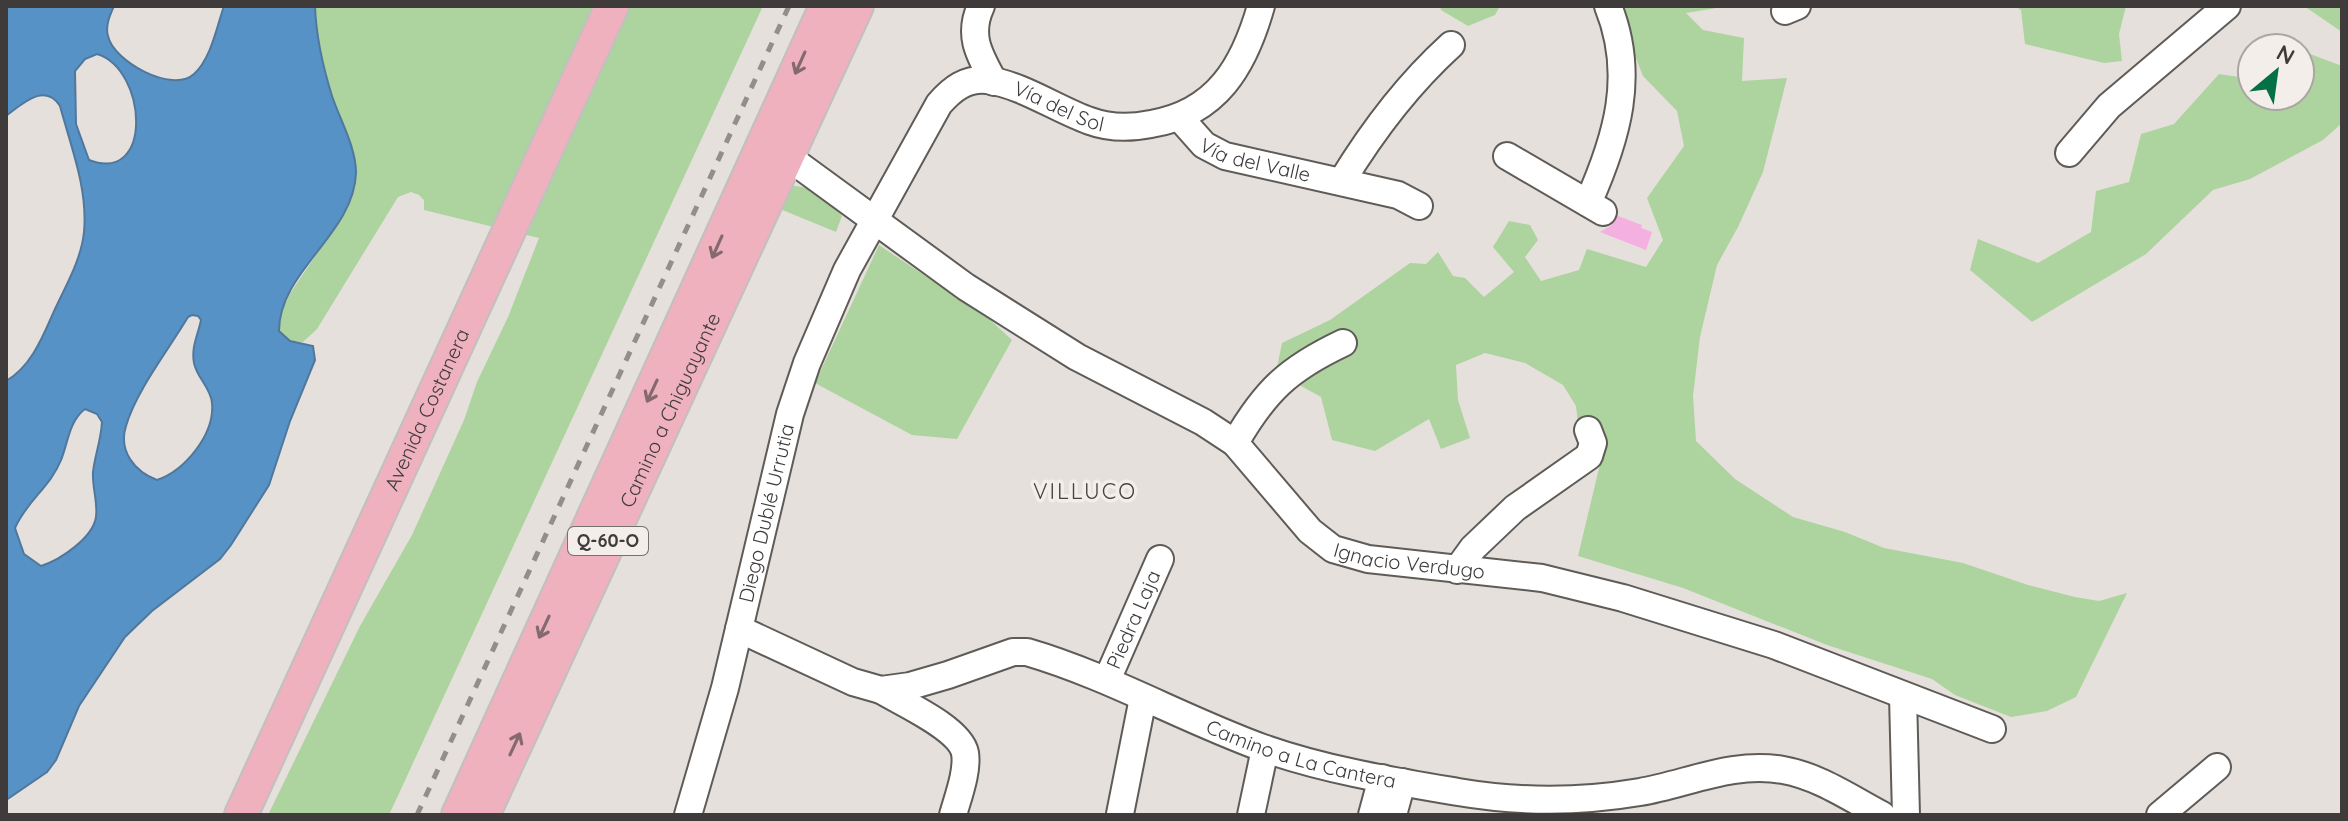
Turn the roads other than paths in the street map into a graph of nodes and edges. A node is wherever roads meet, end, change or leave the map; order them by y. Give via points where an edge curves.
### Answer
1 (612, 6) edge
2 (826, 6) edge
3 (857, 6) edge
4 (981, 6) edge
5 (1261, 6) edge
6 (1608, 6) edge
7 (2227, 6) edge
8 (1451, 45) dead end
9 (994, 82) junction
10 (1180, 118) junction
11 (774, 121) junction
12 (2069, 153) dead end
13 (1507, 156) dead end
14 (798, 164) junction
15 (749, 175) junction
16 (1342, 181) junction
17 (1419, 206) dead end
18 (873, 221) junction
19 (1343, 343) dead end
20 (1588, 430) dead end
21 (1235, 443) junction
22 (1160, 559) dead end
23 (1457, 570) junction
24 (739, 629) junction
25 (1107, 680) junction
26 (881, 690) junction
27 (1903, 696) junction
28 (1143, 698) junction
29 (1992, 729) dead end
30 (1265, 749) junction
31 (2217, 767) dead end
32 (1392, 780) junction
33 (1640, 803) edge
34 (1120, 814) edge
35 (241, 815) edge
36 (458, 815) edge
37 (483, 815) edge
38 (688, 815) edge
39 (953, 815) edge
40 (1251, 815) edge
41 (1372, 815) edge
42 (1393, 815) edge
43 (1882, 815) edge
44 (1906, 815) edge
45 (2160, 815) edge

1 - 35 main road, Avenida Costanera
2 -> 11 main road, Camino a Chiguayante / Q-60-O
3 - 14 main road, Camino a Chiguayante / Q-60-O via 828,70
4 - 9 street via 974,40
5 - 10 street, Vía del Sol via 1253,36 1231,77
6 - 13 street via 1621,60 1622,100 1595,208
7 - 12 street via 2109,106
8 - 16 street via 1395,103
9 - 10 street, Vía del Sol via 1095,123 1133,127
9 - 18 street, Vía del Sol via 970,81 948,94
10 - 16 street, Vía del Valle via 1204,145 1225,156
11 - 14 main road via 775,140
11 - 15 main road, Camino a Chiguayante / Q-60-O
14 - 15 main road via 772,158
14 - 18 street, Ignacio Verdugo
37 -> 14 main road, Camino a Chiguayante / Q-60-O via 661,427
15 -> 36 main road, Camino a Chiguayante / Q-60-O
16 - 17 street, Vía del Valle
18 - 21 street, Ignacio Verdugo via 1077,357
18 - 24 street, Diego Dublé Urrutia via 824,320 795,396
19 - 21 street via 1273,387
20 - 23 street via 1593,443 1589,456 1515,508
21 - 23 street, Ignacio Verdugo via 1310,531 1333,549 1368,559
22 - 25 street, Piedra Laja
23 - 27 street, Ignacio Verdugo via 1542,578 1654,606 1774,645
24 - 26 street, Camino a La Cantera
24 - 38 street, Diego Dublé Urrutia
25 - 26 street, Camino a La Cantera via 1013,652 910,686
25 - 28 street, Camino a La Cantera
26 - 39 street via 950,731 962,744 965,760
27 - 29 street, Ignacio Verdugo
27 - 44 street
28 - 30 street, Camino a La Cantera
28 - 34 street
30 - 32 street, Camino a La Cantera
30 - 40 street
31 - 45 street
32 - 33 street, Camino a La Cantera via 1462,793
32 - 41 street
32 - 42 street
33 - 43 street, Camino a La Cantera via 1729,770 1769,768 1820,782

